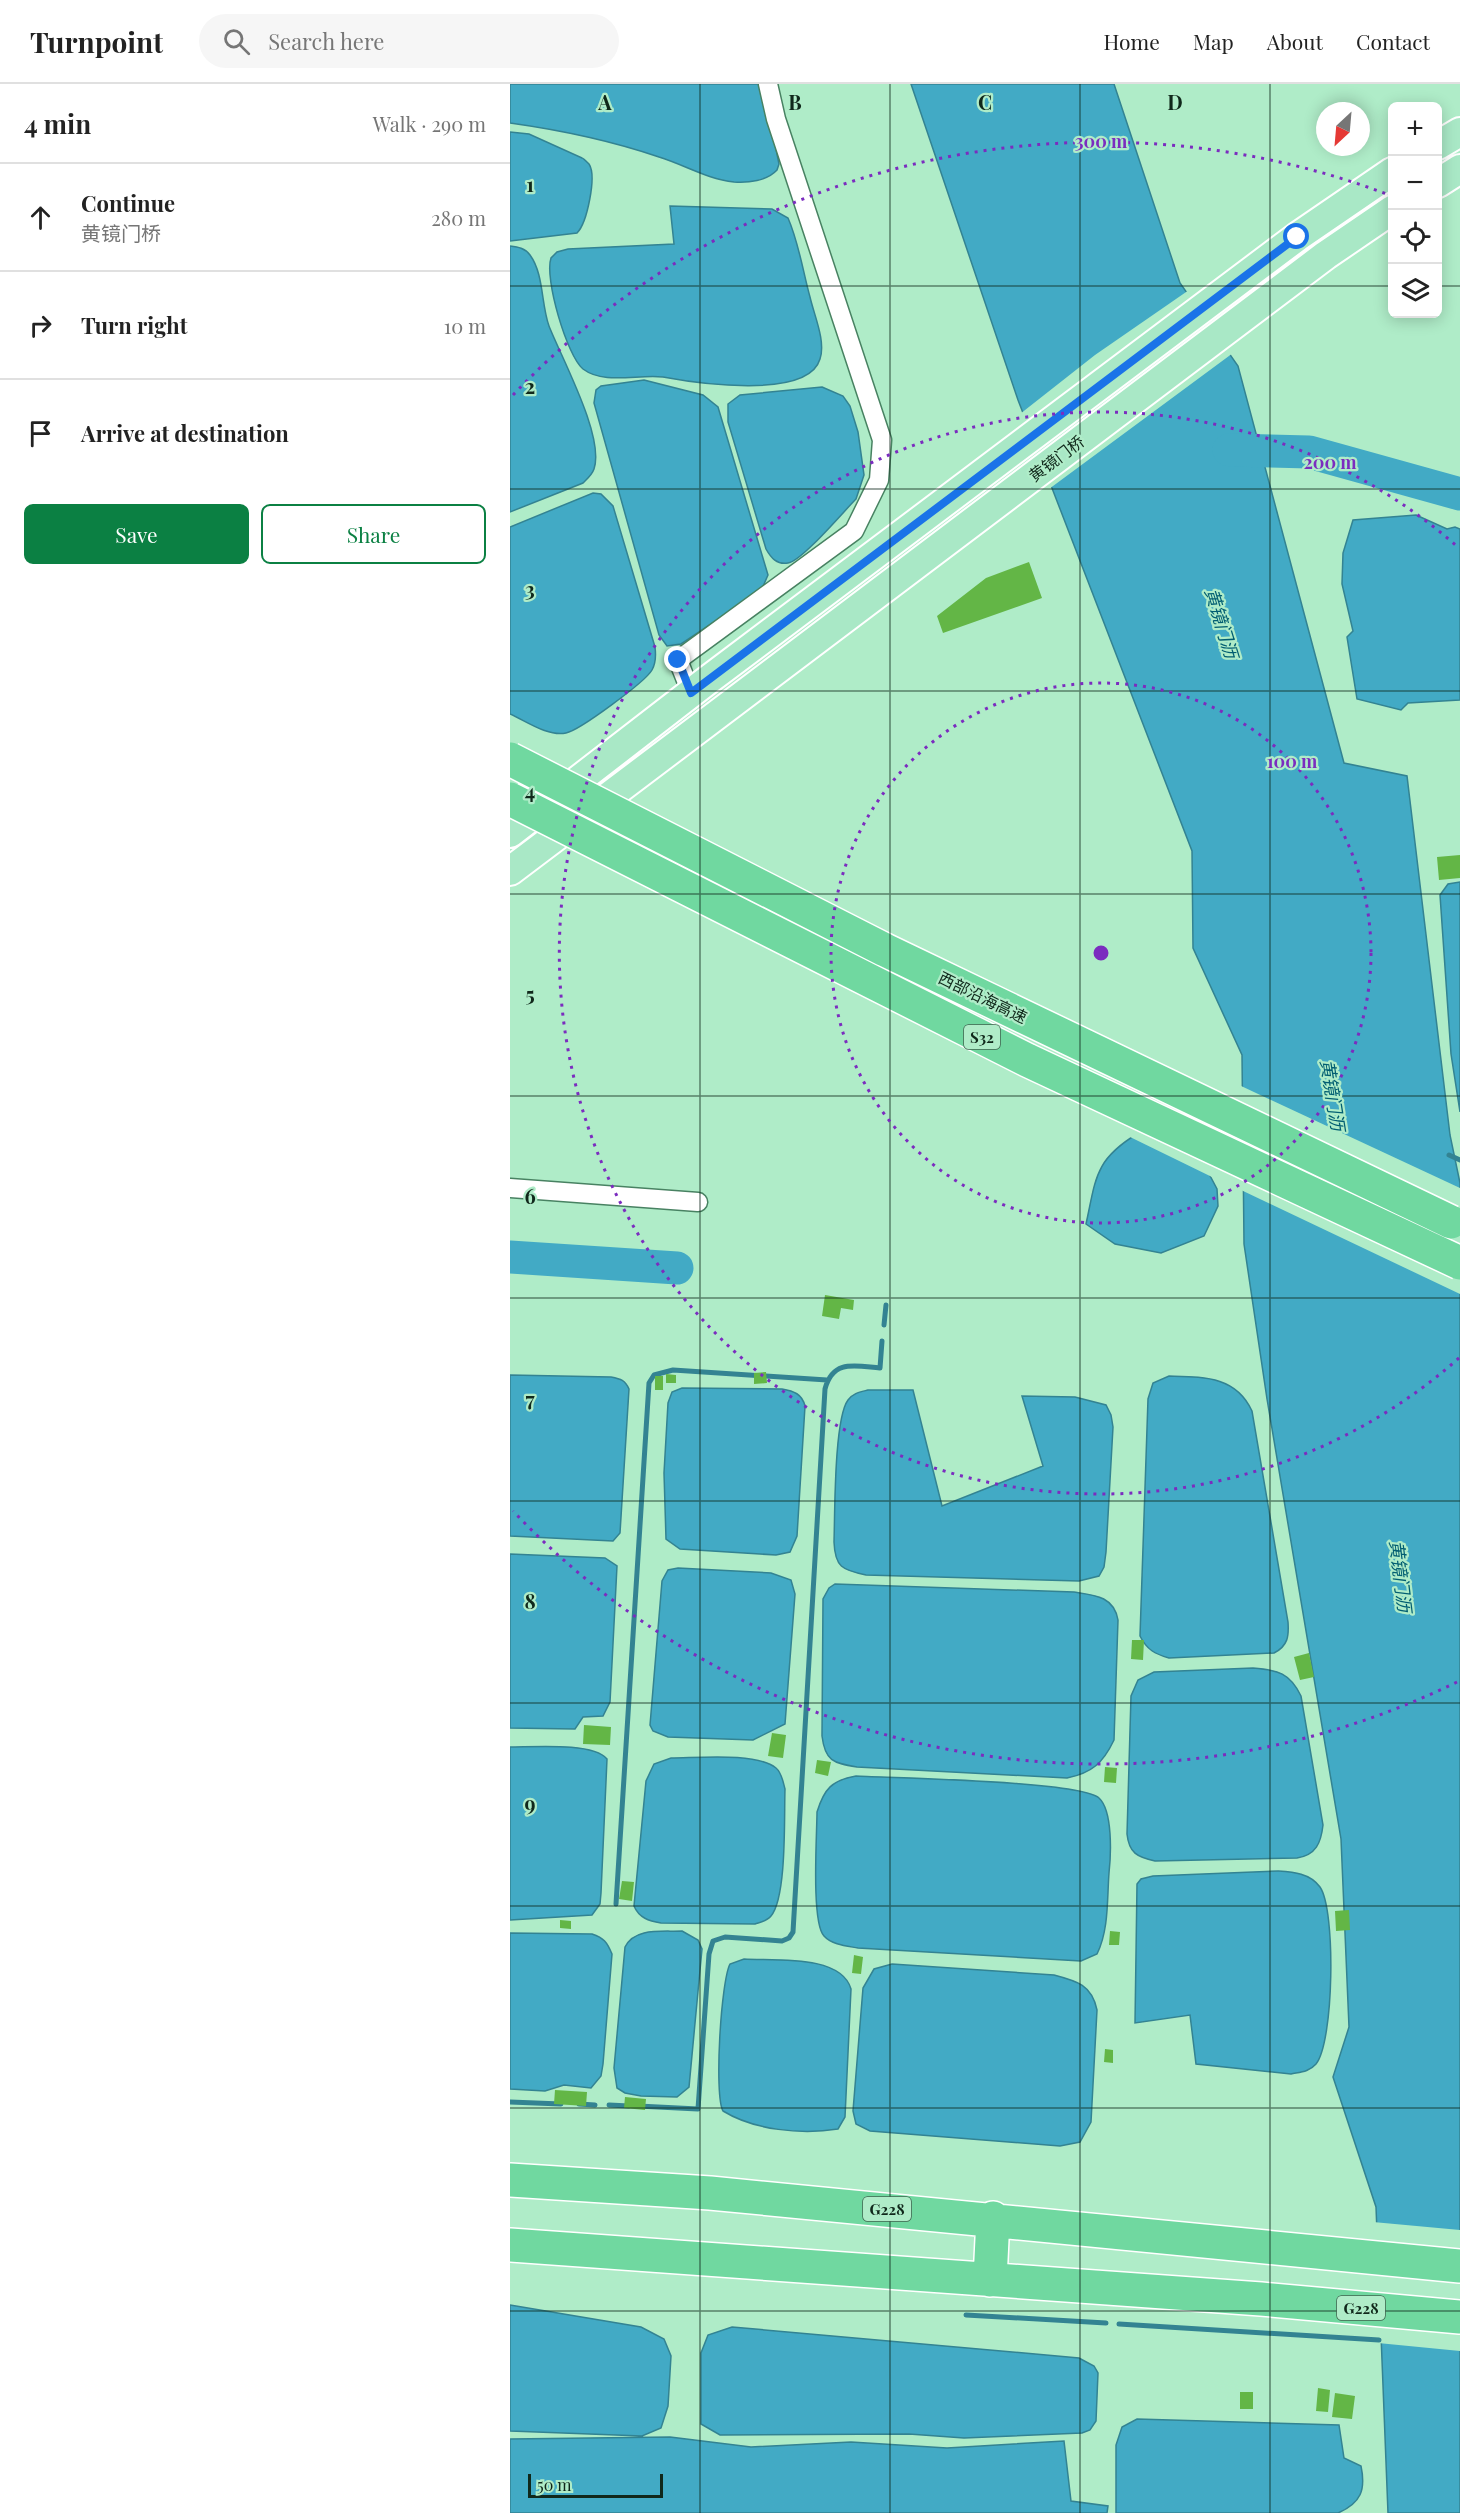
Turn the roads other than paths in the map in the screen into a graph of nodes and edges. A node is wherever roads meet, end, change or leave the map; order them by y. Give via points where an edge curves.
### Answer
1 (768, 84) edge
2 (1460, 132) edge
3 (1442, 142) edge
4 (1460, 169) edge
5 (1388, 175) edge
6 (1442, 180) edge
7 (1388, 213) edge
8 (698, 688) junction
9 (510, 759) edge
10 (510, 799) edge
11 (510, 833) edge
12 (510, 871) edge
13 (510, 1188) edge
14 (698, 1202) dead end
15 (1457, 1224) edge
16 (1460, 1263) edge
17 (510, 2180) edge
18 (993, 2218) junction
19 (510, 2245) edge
20 (1460, 2266) edge
21 (990, 2280) junction
22 (1460, 2316) edge

1 - 8 street via 776,119 882,440 879,480 854,531 678,660
2 - 3 main road
4 - 6 main road
5 - 8 main road, 黄镜门桥 via 1297,237
7 - 12 main road, 黄镜门桥 via 1326,255
8 - 11 main road, 黄镜门桥
9 - 15 highway, 西部沿海高速 / S32, bridge via 885,950
10 - 16 highway, S32, bridge via 1026,1060
13 - 14 street
17 - 18 highway, G228
18 - 20 highway, G228
18 - 21 highway
19 - 21 highway, G228
21 - 22 highway, G228

